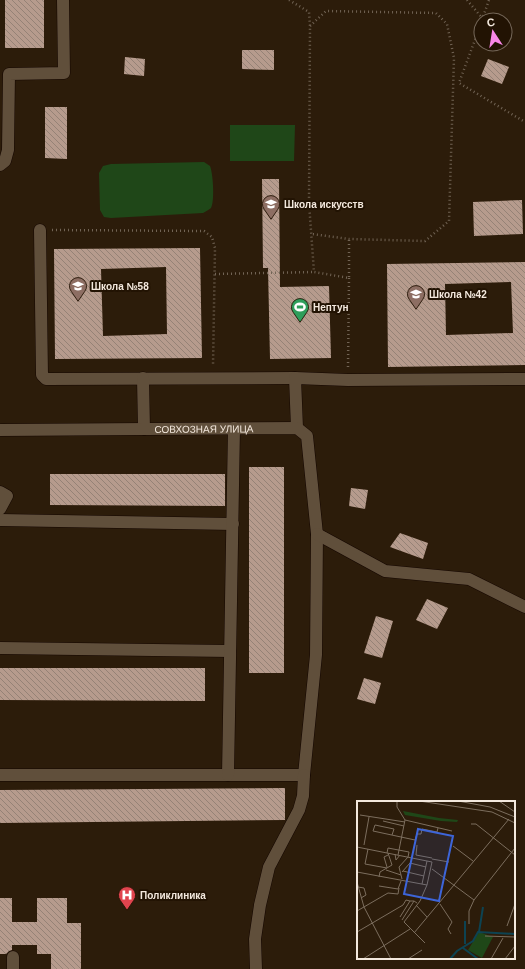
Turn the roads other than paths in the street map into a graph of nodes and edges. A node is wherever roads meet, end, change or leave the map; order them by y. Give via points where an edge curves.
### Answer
1 (63, 0) edge
2 (0, 165) edge
3 (40, 230) road end
4 (143, 378) junction
5 (295, 378) junction
6 (525, 379) edge
7 (234, 428) junction
8 (297, 428) junction
9 (144, 429) junction
10 (0, 430) edge
11 (0, 492) edge
12 (0, 509) edge
13 (0, 520) edge
14 (233, 524) junction
15 (317, 534) junction
16 (525, 607) edge
17 (0, 648) edge
18 (230, 651) junction
19 (0, 775) edge
20 (228, 775) junction
21 (304, 775) junction
22 (13, 957) dead end
23 (12, 969) edge
24 (256, 969) edge

1 - 2 street via 64,73 9,74 8,150 5,161
3 - 4 street via 42,374 46,379
4 - 5 street
4 - 9 street
5 - 6 street
5 - 8 street
7 - 8 street, СОВХОЗНАЯ УЛИЦА
7 - 9 street, СОВХОЗНАЯ УЛИЦА
7 - 14 street
8 - 15 street via 307,436
9 - 10 street, СОВХОЗНАЯ УЛИЦА
11 - 12 street via 7,496
13 - 14 street
14 - 18 street
15 - 16 street via 385,571 469,579
15 - 21 street via 316,655
17 - 18 street
18 - 20 street
19 - 20 street
20 - 21 street
21 - 24 street via 299,810 269,867 255,939
22 - 23 street

